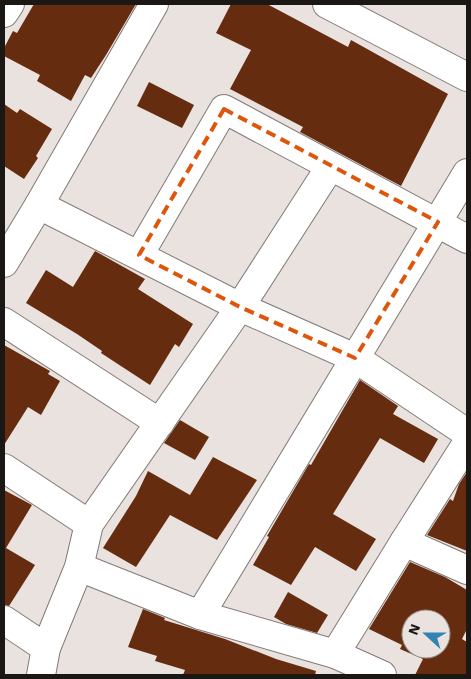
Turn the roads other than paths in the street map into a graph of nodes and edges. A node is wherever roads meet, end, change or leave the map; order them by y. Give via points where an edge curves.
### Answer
1 (10, 4) edge
2 (154, 4) edge
3 (327, 4) edge
4 (4, 13) edge
5 (467, 76) edge
6 (330, 167) junction
7 (467, 173) edge
8 (39, 205) junction
9 (438, 222) junction
10 (467, 239) edge
11 (139, 254) junction
12 (4, 263) edge
13 (240, 307) junction
14 (4, 322) edge
15 (355, 358) junction
16 (160, 423) junction
17 (467, 433) edge
18 (467, 443) edge
19 (4, 468) edge
20 (90, 524) junction
21 (404, 542) junction
22 (79, 567) junction
23 (467, 570) edge
24 (200, 615) junction
25 (4, 620) edge
26 (46, 648) junction
27 (335, 654) junction
28 (41, 675) edge
29 (382, 675) edge

1 - 4 street
2 - 8 street
3 - 5 street
6 - 9 street
6 - 11 street via 224,109
6 - 13 street
7 - 9 street
8 - 11 street
8 - 12 street
9 - 10 street
9 - 15 street
11 - 13 street
13 - 15 street
13 - 16 street
14 - 16 street
15 - 17 street
15 - 24 street
16 - 20 street
18 - 21 street
19 - 20 street
20 - 22 street
21 - 23 street
21 - 27 street
22 - 24 street
22 - 26 street
24 - 27 street
25 - 26 street
26 - 28 street
27 - 29 street

